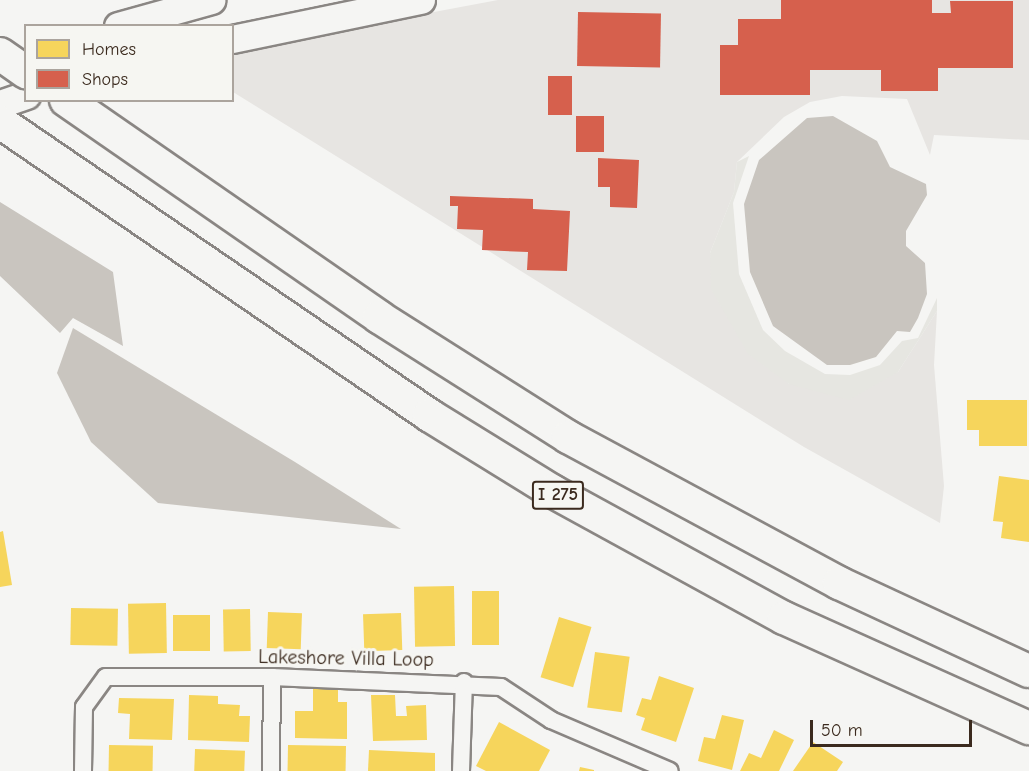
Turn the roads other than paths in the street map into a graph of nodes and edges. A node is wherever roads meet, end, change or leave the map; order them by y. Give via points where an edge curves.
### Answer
1 (211, 0) edge
2 (421, 0) edge
3 (125, 24) edge
4 (234, 39) edge
5 (0, 54) edge
6 (24, 54) edge
7 (0, 61) edge
8 (24, 71) edge
9 (24, 96) edge
10 (69, 102) edge
11 (0, 104) edge
12 (0, 122) edge
13 (1029, 671) edge
14 (272, 677) junction
15 (464, 682) junction
16 (1029, 728) edge
17 (667, 770) edge
18 (83, 771) edge
19 (271, 771) edge
20 (461, 771) edge

1 - 3 main road
2 - 4 main road
5 - 8 highway, bridge
6 - 7 main road
9 - 11 main road
10 - 13 highway, I 275 via 379,317 586,448 838,583
12 - 16 highway, I 275 via 429,415 552,491 784,618
14 - 15 street, Lakeshore Villa Loop
14 - 18 street, Lakeshore Villa Loop via 106,677 84,706
14 - 19 street
15 - 17 street, Lakeshore Villa Loop via 501,687 551,720
15 - 20 street

